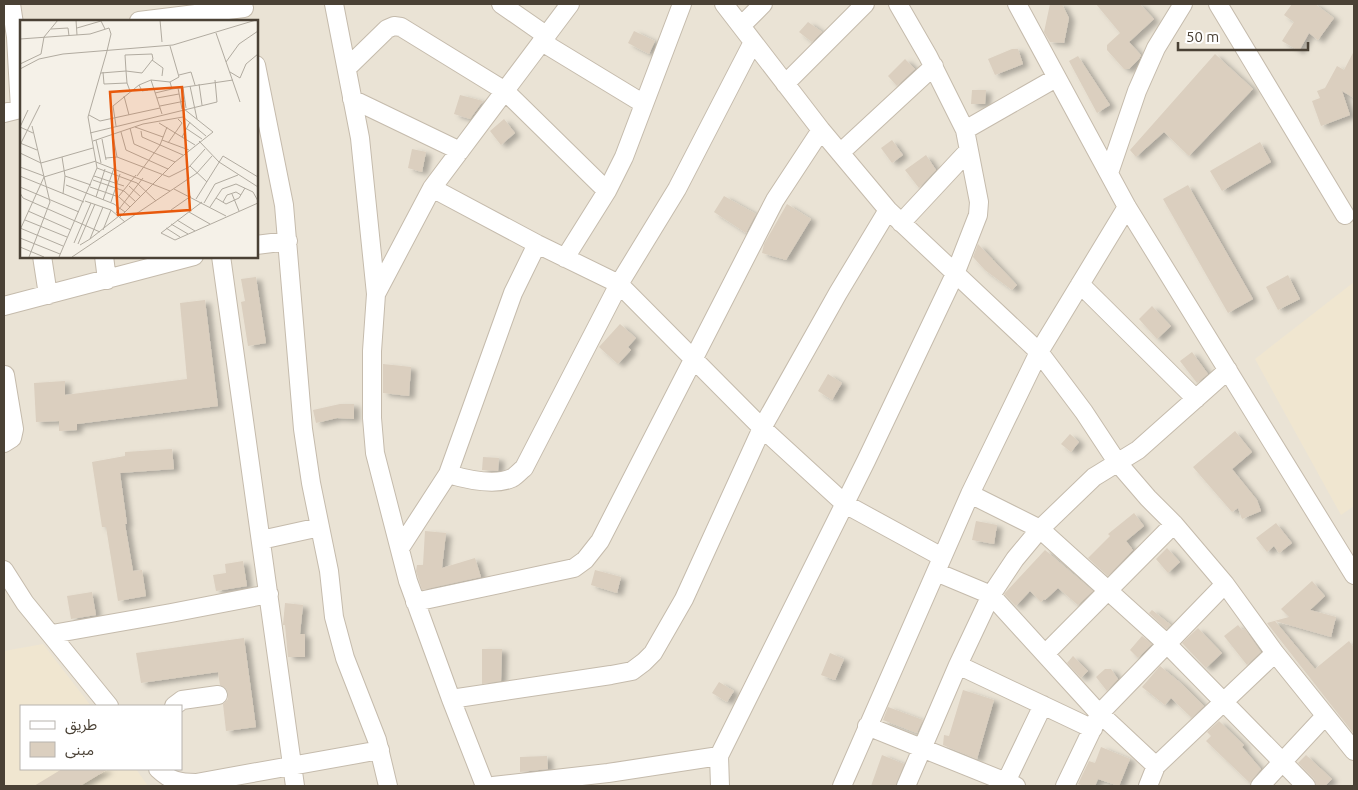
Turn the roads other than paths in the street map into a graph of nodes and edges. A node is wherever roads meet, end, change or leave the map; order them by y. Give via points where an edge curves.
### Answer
1 (11, 4) edge
2 (334, 4) edge
3 (502, 4) edge
4 (570, 4) edge
5 (682, 4) edge
6 (724, 4) edge
7 (763, 4) edge
8 (865, 4) edge
9 (898, 4) edge
10 (1017, 4) edge
11 (1183, 4) edge
12 (1218, 4) edge
13 (245, 11) edge
14 (161, 14) edge
15 (142, 20) edge
16 (741, 26) junction
17 (19, 37) edge
18 (544, 39) junction
19 (753, 42) junction
20 (934, 66) junction
21 (347, 68) junction
22 (258, 75) edge
23 (1056, 78) junction
24 (786, 84) junction
25 (505, 92) junction
26 (352, 100) junction
27 (644, 104) junction
28 (15, 114) edge
29 (821, 130) junction
30 (965, 130) junction
31 (970, 150) junction
32 (460, 151) junction
33 (840, 154) junction
34 (1109, 173) junction
35 (432, 188) junction
36 (606, 191) junction
37 (1127, 207) junction
38 (888, 210) junction
39 (1345, 214) dead end
40 (901, 223) junction
41 (288, 241) junction
42 (537, 244) junction
43 (258, 245) edge
44 (42, 258) edge
45 (104, 258) edge
46 (187, 258) edge
47 (221, 258) edge
48 (565, 258) junction
49 (955, 274) junction
50 (106, 280) junction
51 (620, 284) junction
52 (1080, 284) junction
53 (376, 294) junction
54 (48, 295) junction
55 (4, 306) edge
56 (1039, 352) junction
57 (692, 359) junction
58 (1228, 370) junction
59 (5, 375) edge
60 (1196, 399) junction
61 (762, 428) junction
62 (4, 443) edge
63 (1117, 462) junction
64 (448, 474) junction
65 (970, 494) junction
66 (845, 504) junction
67 (1174, 524) junction
68 (320, 527) junction
69 (1040, 529) junction
70 (261, 540) junction
71 (400, 548) junction
72 (939, 564) junction
73 (4, 570) edge
74 (1354, 575) edge
75 (1225, 584) junction
76 (1107, 590) junction
77 (268, 594) junction
78 (991, 596) junction
79 (415, 602) junction
80 (52, 634) junction
81 (1166, 643) junction
82 (1045, 654) junction
83 (1275, 654) junction
84 (958, 665) junction
85 (218, 695) dead end
86 (451, 700) junction
87 (1223, 701) junction
88 (108, 705) edge
89 (175, 705) edge
90 (1043, 705) junction
91 (1325, 716) junction
92 (1096, 721) junction
93 (867, 726) junction
94 (922, 748) junction
95 (380, 750) junction
96 (1354, 750) edge
97 (719, 756) junction
98 (1283, 762) junction
99 (293, 766) junction
100 (1156, 766) junction
101 (159, 770) edge
102 (1009, 785) edge
103 (295, 786) edge
104 (388, 786) edge
105 (485, 786) edge
106 (493, 786) edge
107 (720, 786) edge
108 (842, 786) edge
109 (906, 786) edge
110 (1065, 786) edge
111 (1148, 786) edge
112 (1260, 786) edge
113 (1306, 786) edge

1 - 17 street
2 - 21 street
3 - 18 street
4 - 18 street
5 - 27 street
6 - 16 street
7 - 16 street
8 - 24 street
9 - 20 street
10 - 23 street
11 - 34 street via 1156,48 1137,91
12 - 39 street
13 - 14 street
14 - 15 street
16 - 19 street
17 - 28 street
18 - 25 street
18 - 27 street
19 - 24 street
19 - 51 street via 677,189
20 - 30 street
20 - 33 street
21 - 25 street via 387,28 394,26 411,33
21 - 26 street
22 - 41 street via 284,204
23 - 30 street
23 - 34 street
24 - 29 street
25 - 32 street
25 - 36 street
26 - 32 street
26 - 53 street via 360,138
27 - 36 street via 624,157
29 - 33 street
29 - 57 street via 775,200
30 - 31 street
31 - 40 street
31 - 49 street via 979,202 978,215
32 - 35 street
33 - 38 street
34 - 37 street
35 - 42 street
35 - 53 street
36 - 48 street
37 - 52 street
37 - 58 street
38 - 40 street
38 - 61 street
40 - 49 street
41 - 43 street
41 - 68 street via 303,430
42 - 48 street
42 - 64 street via 513,293
44 - 54 street
45 - 50 street
46 - 50 street
47 - 70 street
48 - 51 street
49 - 56 street
49 - 66 street
50 - 54 street
51 - 57 street
51 - 64 street via 524,468 512,478 496,482
52 - 56 street
52 - 60 street
53 - 71 street via 372,351 375,453
54 - 55 street
56 - 63 street
56 - 65 street
57 - 61 street
57 - 79 street via 600,541 585,560 574,568
58 - 60 street
58 - 74 street
59 - 62 street via 14,429 12,438
60 - 63 street via 1138,450
61 - 66 street
61 - 86 street via 684,599 654,653 644,662 632,671
63 - 67 street
63 - 69 street via 1094,477
64 - 71 street
65 - 69 street
65 - 72 street
66 - 72 street
66 - 97 street
67 - 75 street
67 - 76 street
68 - 70 street
68 - 95 street via 334,617 345,658
69 - 76 street
69 - 78 street via 1014,559
70 - 77 street
71 - 79 street
72 - 78 street
72 - 93 street
73 - 80 street via 25,604
75 - 81 street
75 - 83 street
76 - 81 street
76 - 82 street
77 - 80 street
77 - 99 street
78 - 82 street
78 - 84 street
79 - 86 street
80 - 88 street
81 - 87 street
81 - 92 street
82 - 92 street
83 - 87 street
83 - 91 street
84 - 90 street
84 - 94 street
85 - 89 street via 182,700
86 - 105 street
87 - 98 street
87 - 100 street
90 - 92 street
90 - 102 street
91 - 96 street
91 - 98 street
92 - 100 street
92 - 110 street
93 - 94 street
93 - 108 street
94 - 102 street
94 - 109 street
95 - 99 street
95 - 104 street
97 - 106 street
97 - 107 street
98 - 112 street
98 - 113 street
99 - 101 street via 196,783 180,783
99 - 103 street
100 - 111 street

